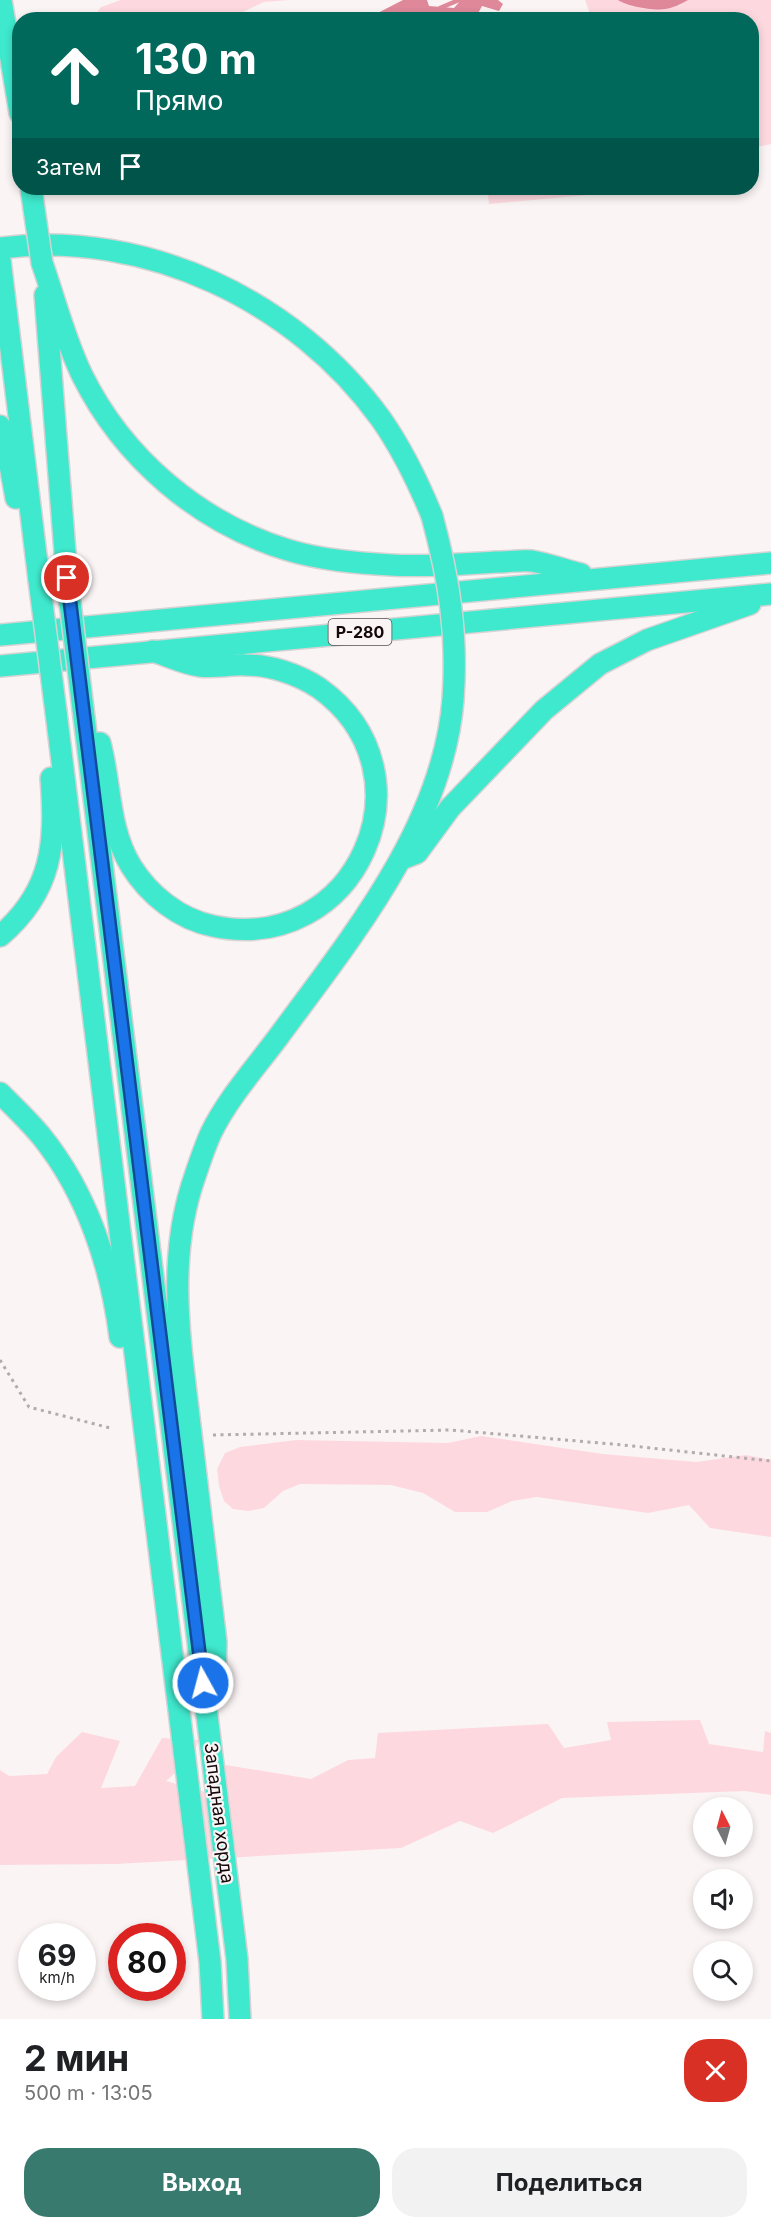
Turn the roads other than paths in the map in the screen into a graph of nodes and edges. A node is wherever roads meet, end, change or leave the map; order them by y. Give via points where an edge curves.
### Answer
1 (2, 0) edge
2 (12, 62) edge
3 (32, 195) edge
4 (0, 259) edge
5 (42, 263) junction
6 (0, 426) edge
7 (771, 563) edge
8 (38, 573) junction
9 (596, 578) junction
10 (771, 595) edge
11 (6, 631) edge
12 (153, 651) junction
13 (26, 663) junction
14 (0, 666) edge
15 (0, 680) edge
16 (83, 709) junction
17 (56, 712) junction
18 (401, 859) junction
19 (0, 936) edge
20 (0, 1093) edge
21 (215, 1777) junction
22 (193, 1826) junction
23 (213, 2019) edge
24 (240, 2019) edge

1 - 2 highway
3 - 5 highway, bridge
4 - 8 highway, Западная хорда
4 - 18 highway, bridge via 59,246 95,249 165,263 207,279 264,309 310,342 368,403 400,449 432,516 446,570 455,666 443,756 427,804
5 - 9 highway via 68,341 105,415 148,467 201,510 240,532 323,558 395,566 532,561
5 - 16 highway, Западная хорда, bridge via 67,578
6 - 8 highway via 22,534
7 - 9 highway, Р-280
8 - 17 highway, Западная хорда, bridge
9 - 11 highway, Р-280
10 - 12 highway, Р-280
10 - 18 highway via 647,640 600,664 544,710 450,808 417,853
12 - 13 highway, Р-280
12 - 16 highway via 203,666 247,664 286,672 317,687 352,721 373,766 376,807 361,861 330,898 297,919 242,930 202,924 165,903 139,877 123,852 111,809 101,744
13 - 14 highway, Р-280
13 - 15 highway
16 - 21 highway, Западная хорда
17 - 19 highway via 49,757 53,831 49,862 28,907
17 - 22 highway, Западная хорда
18 - 21 highway via 212,1131 181,1223 177,1320 216,1642
20 - 22 highway via 41,1136 64,1168 88,1212 106,1270 118,1323 174,1758
21 - 24 highway, Западная хорда via 237,1959
22 - 23 highway, Западная хорда

